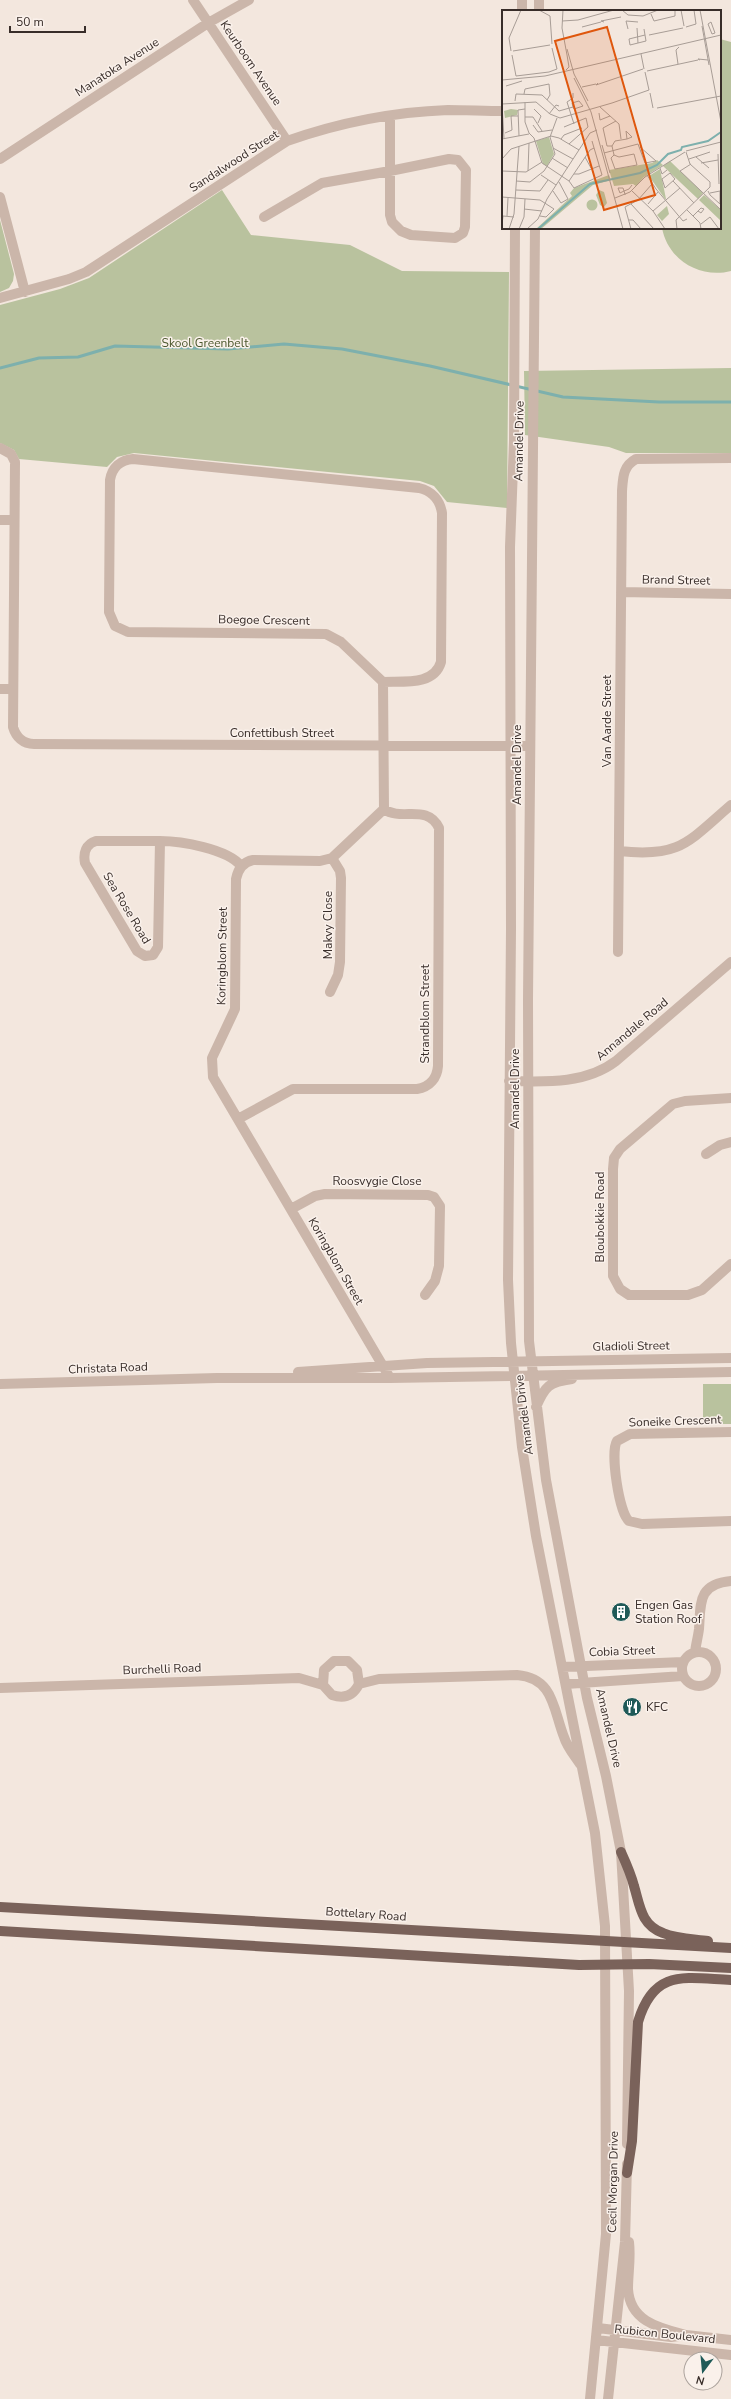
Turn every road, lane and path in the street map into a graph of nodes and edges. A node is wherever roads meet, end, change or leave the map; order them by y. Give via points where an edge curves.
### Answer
1 (193, 0) edge
2 (249, 0) edge
3 (539, 0) edge
4 (538, 10) edge
5 (208, 23) junction
6 (502, 111) edge
7 (390, 116) junction
8 (287, 141) junction
9 (0, 159) edge
10 (390, 172) junction
11 (0, 197) edge
12 (264, 217) dead end
13 (515, 229) edge
14 (535, 229) edge
15 (25, 292) junction
16 (0, 298) edge
17 (0, 448) edge
18 (731, 458) edge
19 (0, 520) edge
20 (14, 520) junction
21 (621, 592) junction
22 (731, 594) edge
23 (383, 682) junction
24 (0, 689) edge
25 (13, 689) junction
26 (510, 746) junction
27 (530, 746) junction
28 (385, 747) junction
29 (731, 804) edge
30 (384, 809) junction
31 (160, 841) junction
32 (619, 851) junction
33 (332, 858) junction
34 (241, 866) junction
35 (618, 952) dead end
36 (731, 962) edge
37 (330, 992) dead end
38 (509, 1082) junction
39 (528, 1082) junction
40 (731, 1098) edge
41 (238, 1119) junction
42 (731, 1142) edge
43 (706, 1154) dead end
44 (291, 1209) junction
45 (731, 1264) edge
46 (425, 1295) dead end
47 (731, 1358) edge
48 (531, 1360) junction
49 (513, 1362) junction
50 (382, 1366) junction
51 (731, 1372) edge
52 (532, 1374) junction
53 (614, 1375) junction
54 (514, 1376) junction
55 (217, 1378) junction
56 (390, 1378) junction
57 (0, 1384) edge
58 (536, 1409) junction
59 (731, 1432) edge
60 (731, 1521) edge
61 (731, 1581) edge
62 (699, 1629) junction
63 (695, 1652) junction
64 (706, 1652) junction
65 (683, 1662) junction
66 (582, 1665) junction
67 (562, 1667) junction
68 (324, 1670) junction
69 (683, 1676) junction
70 (299, 1678) junction
71 (584, 1681) junction
72 (359, 1684) junction
73 (566, 1684) junction
74 (323, 1685) junction
75 (0, 1688) edge
76 (581, 1765) junction
77 (620, 1852) junction
78 (0, 1907) edge
79 (0, 1931) edge
80 (606, 1941) junction
81 (627, 1942) junction
82 (731, 1944) edge
83 (731, 1948) edge
84 (628, 1964) junction
85 (605, 1965) junction
86 (731, 1968) edge
87 (731, 1980) edge
88 (627, 2173) junction
89 (626, 2222) junction
90 (598, 2328) junction
91 (616, 2330) junction
92 (686, 2335) junction
93 (596, 2340) junction
94 (731, 2340) edge
95 (614, 2342) junction
96 (731, 2354) edge
97 (590, 2399) edge
98 (608, 2399) edge

1 - 5 street, Keurboom Avenue
2 - 5 street, Manatoka Avenue
3 - 4 street
5 - 8 street, Keurboom Avenue
5 - 9 street, Manatoka Avenue
6 - 7 street, Sandalwood Street via 448,110
7 - 8 street, Sandalwood Street via 315,131
7 - 10 street
8 - 15 street, Sandalwood Street via 94,268 69,279
10 - 10 street via 449,159 458,160 463,164 466,170 466,184 465,227 462,233 455,238 411,235 401,231 392,222 390,214
10 - 12 street via 322,183
11 - 15 street
13 - 26 street, Amandel Drive
14 - 27 street, Amandel Drive
15 - 16 street, Sandalwood Street
17 - 20 street via 11,454 15,462
18 - 21 street, Van Aarde Street via 636,459 630,462 624,471 622,490
19 - 20 street
20 - 25 street
21 - 22 street, Brand Street
21 - 32 street, Van Aarde Street
23 - 23 street, Boegoe Crescent via 426,679 437,671 441,658 442,513 439,502 428,491 419,488 129,459 116,466 110,480 109,612 115,626 128,632 326,634 341,642
23 - 28 street
24 - 25 street
25 - 28 street, Confettibush Street via 14,732 23,742 34,744
26 - 27 street, Confettibush Street
26 - 28 street, Confettibush Street
26 - 38 street, Amandel Drive
27 - 39 street, Amandel Drive
28 - 30 street
29 - 32 street via 678,848 655,853
30 - 33 street
30 - 41 street, Strandblom Street via 389,813 426,815 434,819 439,828 436,1076 430,1084 417,1089 293,1089 281,1093
31 - 31 street, Sea Rose Road via 158,947 153,955 145,956 137,951 85,863 84,855 89,846 96,841
31 - 34 street, Sea Rose Road via 180,841 230,856
32 - 35 street, Van Aarde Street
33 - 34 street via 320,861 253,860
33 - 37 street, Makvy Close via 341,878 340,962 338,975
34 - 41 street, Koringblom Street via 236,879 235,1010 214,1052 211,1064 213,1077
36 - 39 street, Annandale Road via 609,1067 577,1079
38 - 39 street, Annandale Road
38 - 49 street, Amandel Drive via 508,1280
39 - 48 street, Amandel Drive via 527,1257
40 - 45 street, Bloubokkie Road via 673,1104 624,1145 617,1154 613,1169 613,1276 620,1289 629,1295 688,1295 702,1290
41 - 44 street, Koringblom Street
42 - 43 street via 720,1145
44 - 46 street, Roosvygie Close via 315,1196 325,1194 428,1194 434,1197 440,1209 439,1266 435,1281
44 - 50 street, Koringblom Street
47 - 48 street, Gladioli Street
48 - 49 street, Gladioli Street
48 - 52 street, Amandel Drive
49 - 50 street
49 - 54 street, Amandel Drive
50 - 55 street, Christata Road
50 - 56 street, Koringblom Street
51 - 53 street
52 - 53 street
52 - 54 street
52 - 58 street, Amandel Drive
53 - 58 street via 550,1385 541,1395
54 - 56 street
54 - 67 street, Amandel Drive via 523,1454
55 - 56 street, Christata Road
55 - 57 street, Christata Road
58 - 66 street, Amandel Drive via 550,1506
59 - 60 street, Soneike Crescent via 630,1434 617,1441 613,1452 622,1511 629,1520 642,1524
61 - 62 street via 717,1584 703,1596 699,1606
62 - 63 street
62 - 64 street
63 - 64 street
63 - 65 street
64 - 69 street via 714,1659 716,1676 708,1684 697,1686
65 - 66 street, Cobia Street
65 - 69 street
66 - 67 street, Cobia Street
66 - 71 street, Amandel Drive
67 - 73 street, Amandel Drive
68 - 70 street
68 - 72 street via 334,1661 348,1661 357,1670
68 - 74 street
69 - 71 street
70 - 74 street, Burchelli Road
70 - 75 street, Burchelli Road
71 - 73 street
71 - 77 street, Amandel Drive via 608,1783
72 - 74 street, Burchelli Road via 351,1694 338,1697 332,1695
72 - 76 street via 379,1679 517,1675 533,1677 547,1689 564,1738
73 - 76 street, Amandel Drive
76 - 80 street, Amandel Drive via 595,1833
77 - 81 street, Amandel Drive
77 - 82 main road via 640,1908 649,1925 674,1936
78 - 80 main road, Bottelary Road
79 - 85 main road
80 - 81 main road, Bottelary Road
80 - 85 street, Cecil Morgan Drive
81 - 83 main road, Bottelary Road
81 - 84 street, Cecil Morgan Drive
84 - 85 main road
84 - 86 main road
84 - 88 street, Cecil Morgan Drive
85 - 90 street, Cecil Morgan Drive via 606,2234
87 - 88 main road via 673,1980 658,1986 644,2004 638,2022 632,2141
88 - 89 street, Cecil Morgan Drive
89 - 91 street, Cecil Morgan Drive
89 - 92 street via 631,2257 628,2289 636,2314 650,2324
90 - 91 street, Rubicon Boulevard
90 - 93 street, Cecil Morgan Drive
91 - 92 street, Rubicon Boulevard via 671,2336
91 - 95 street, Cecil Morgan Drive
92 - 94 street, Rubicon Boulevard
93 - 95 street, Rubicon Boulevard
93 - 97 street, Cecil Morgan Drive
95 - 96 street, Rubicon Boulevard
95 - 98 street, Cecil Morgan Drive

